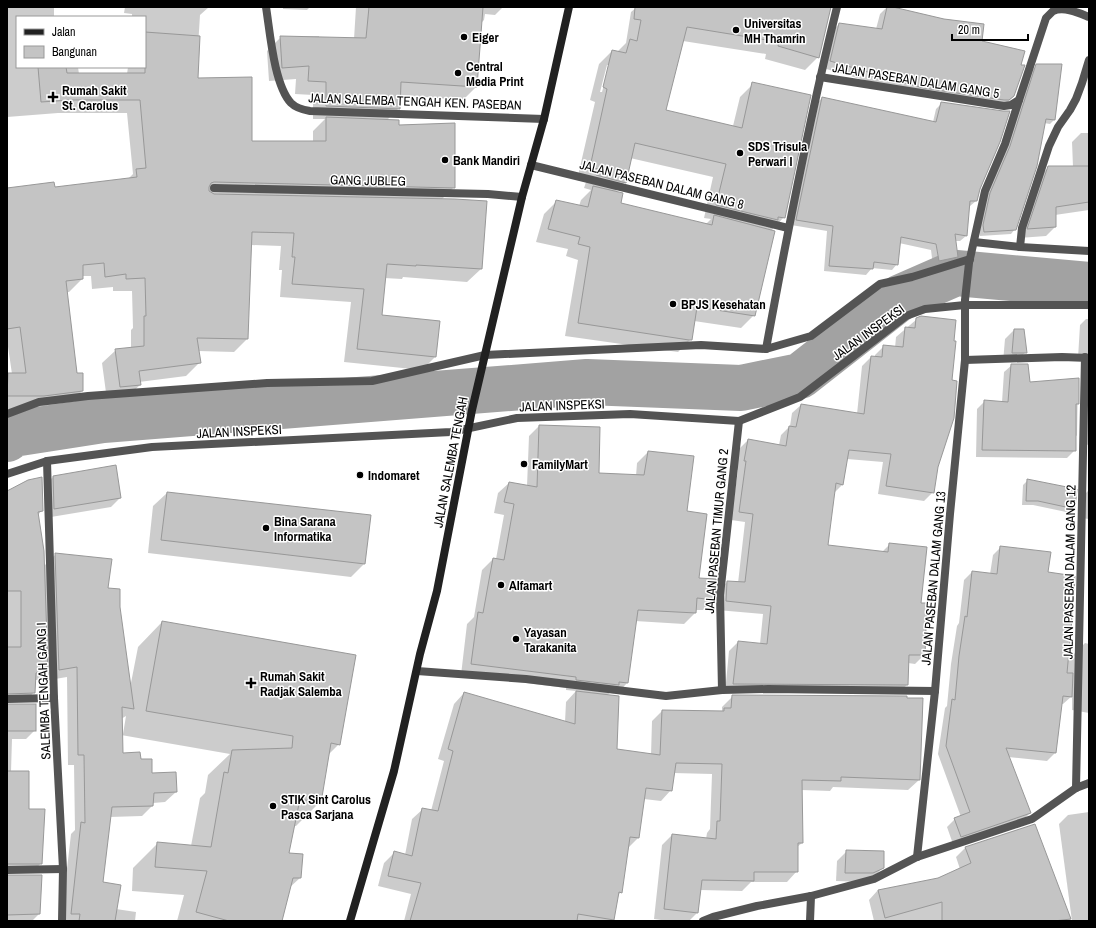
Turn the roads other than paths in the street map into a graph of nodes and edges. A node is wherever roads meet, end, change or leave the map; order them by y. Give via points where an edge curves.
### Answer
1 (266, 7) edge
2 (569, 7) edge
3 (837, 7) edge
4 (1089, 17) edge
5 (1089, 60) edge
6 (820, 76) junction
7 (1019, 100) junction
8 (544, 119) junction
9 (531, 165) junction
10 (214, 188) dead end
11 (522, 197) junction
12 (788, 228) junction
13 (974, 242) junction
14 (1020, 248) junction
15 (1089, 251) edge
16 (970, 261) junction
17 (965, 302) junction
18 (1089, 305) edge
19 (766, 349) junction
20 (485, 355) junction
21 (1087, 358) edge
22 (965, 360) junction
23 (7, 414) edge
24 (739, 421) junction
25 (468, 429) junction
26 (47, 461) junction
27 (7, 474) edge
28 (417, 671) junction
29 (722, 690) junction
30 (935, 691) junction
31 (54, 698) junction
32 (7, 699) edge
33 (1089, 783) edge
34 (1076, 788) junction
35 (918, 857) junction
36 (7, 870) edge
37 (63, 870) junction
38 (811, 896) junction
39 (62, 921) edge
40 (350, 921) edge
41 (703, 921) edge
42 (810, 921) edge

1 - 8 street, JALAN SALEMBA TENGAH KEN. PASEBAN via 282,91 292,104 303,110
2 - 8 main road, JALAN SALEMBA TENGAH
3 - 6 street
4 - 7 street via 1069,10 1059,10 1053,11 1046,18
5 - 14 street via 1076,98 1049,146 1022,228
6 - 7 street, JALAN PASEBAN DALAM GANG 5 via 1004,106
6 - 12 street
7 - 13 street, JALAN PASEBAN DALAM GANG 13 via 1005,144 985,191
8 - 9 main road, JALAN SALEMBA TENGAH
9 - 11 main road, JALAN SALEMBA TENGAH
9 - 12 street, JALAN PASEBAN DALAM GANG 8
10 - 11 street, GANG JUBLEG via 488,194
11 - 20 main road, JALAN SALEMBA TENGAH
12 - 19 street
13 - 14 street
13 - 16 street, JALAN PASEBAN DALAM GANG 13
14 - 15 street
16 - 17 street, JALAN PASEBAN DALAM GANG 13
16 - 19 street via 880,284 811,336
17 - 18 street, JALAN INSPEKSI
17 - 22 street, JALAN PASEBAN DALAM GANG 13
17 - 24 street, JALAN INSPEKSI via 925,309 906,316 800,397
19 - 20 street via 701,345
20 - 23 street via 372,381 267,383 88,396 39,402
20 - 25 main road, JALAN SALEMBA TENGAH
21 - 22 street via 1062,356
21 - 34 street, JALAN PASEBAN DALAM GANG 12
22 - 30 street, JALAN PASEBAN DALAM GANG 13
24 - 25 street, JALAN INSPEKSI via 630,414 517,418
24 - 29 street, JALAN PASEBAN TIMUR GANG 2 via 720,595
25 - 26 street, JALAN INSPEKSI via 451,432 152,447
25 - 28 main road, JALAN SALEMBA TENGAH via 437,591
26 - 27 street, JALAN INSPEKSI
26 - 31 street, SALEMBA TENGAH GANG I
28 - 29 street via 526,679 666,696
28 - 40 main road, JALAN SALEMBA TENGAH via 394,771
29 - 30 street
30 - 35 street, JALAN PASEBAN DALAM GANG 13
31 - 32 street
31 - 37 street, SALEMBA TENGAH GANG I
33 - 34 street
34 - 35 street via 1032,819
35 - 38 street via 874,879
36 - 37 street
37 - 39 street, SALEMBA TENGAH GANG I
38 - 41 street via 757,906
38 - 42 street

